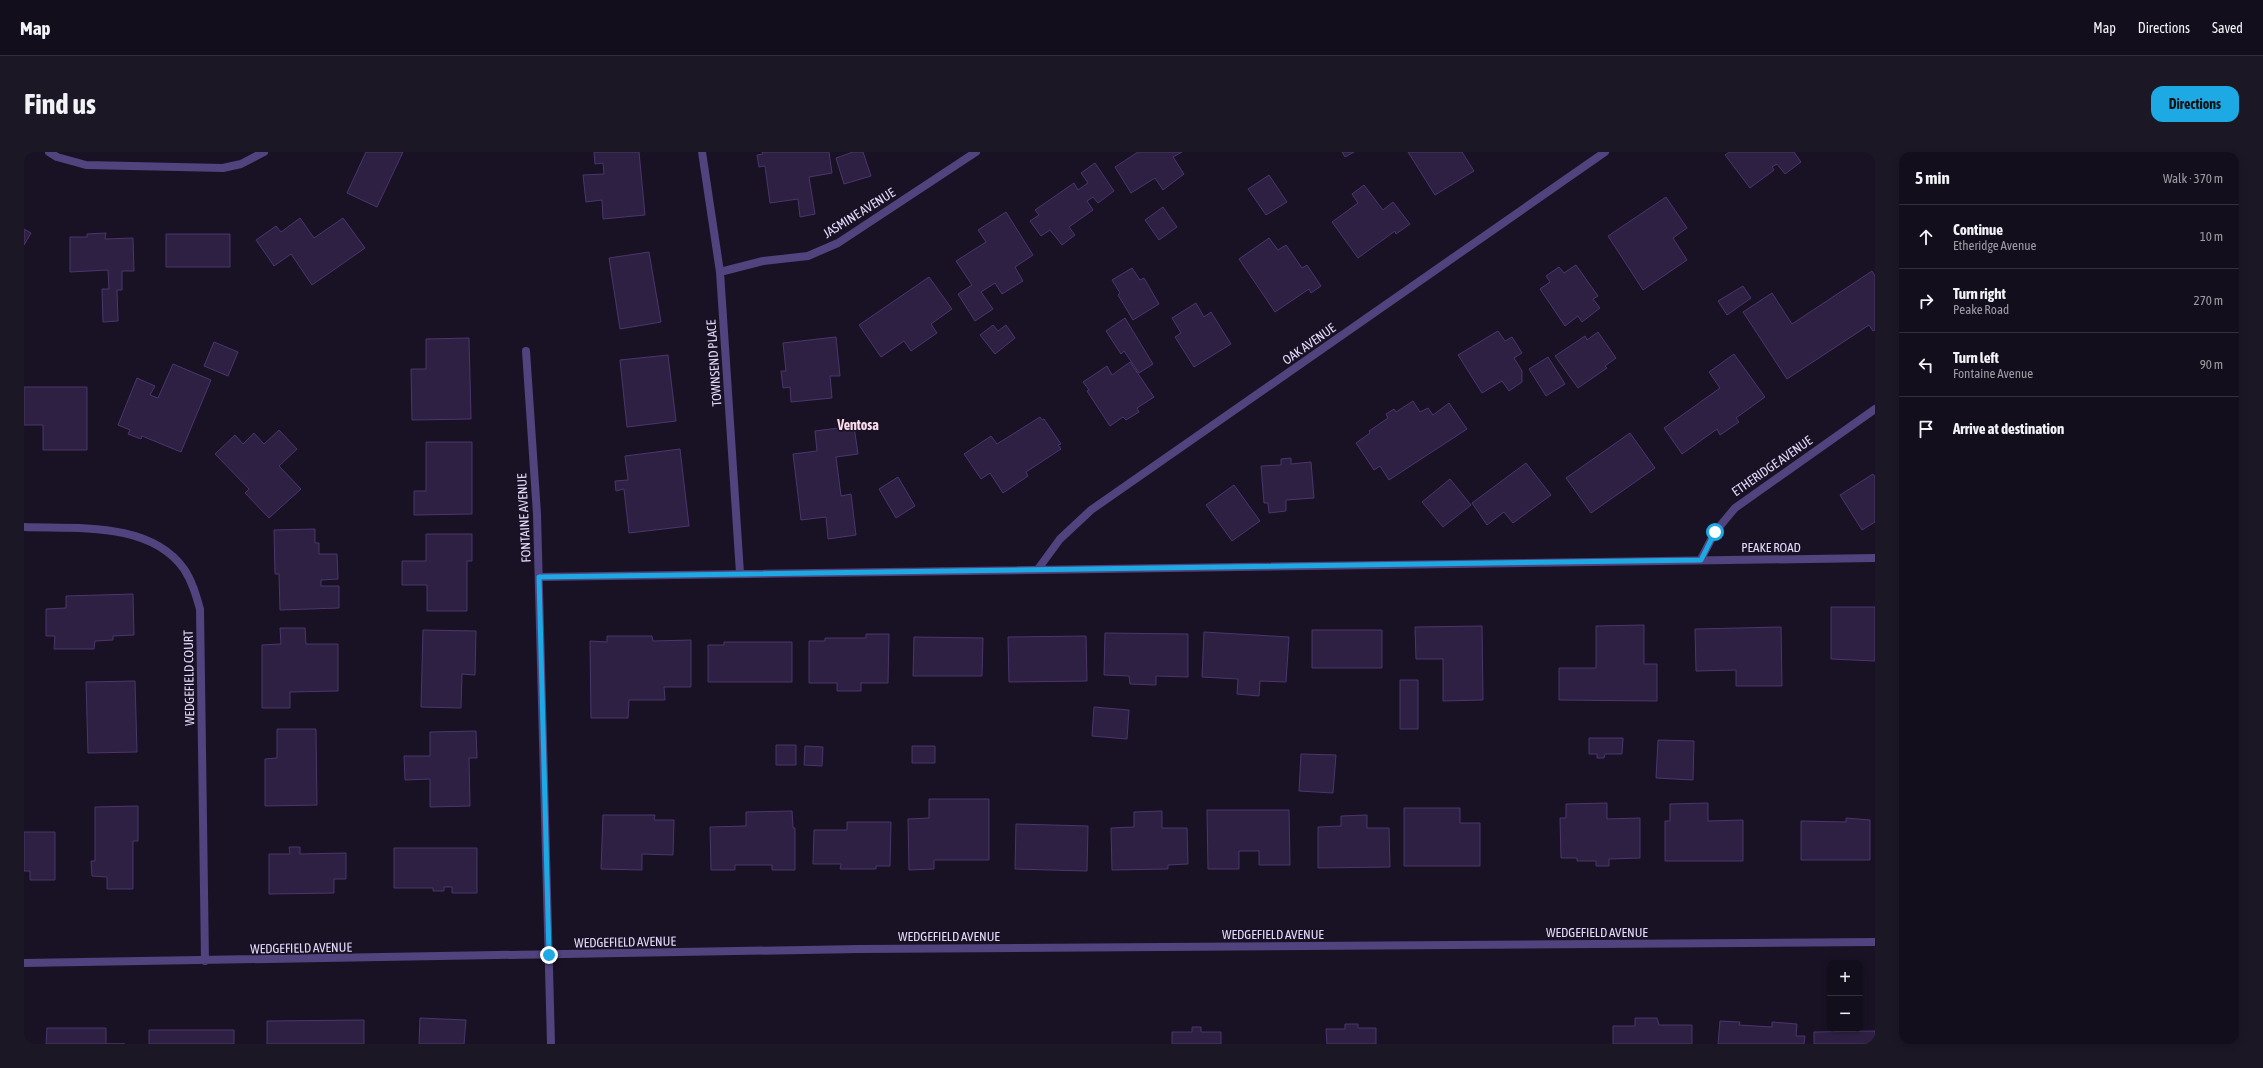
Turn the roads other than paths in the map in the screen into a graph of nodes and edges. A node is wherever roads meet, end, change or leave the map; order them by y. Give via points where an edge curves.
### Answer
1 (49, 152) edge
2 (264, 152) edge
3 (702, 152) edge
4 (976, 152) edge
5 (1606, 152) edge
6 (720, 272) junction
7 (526, 351) dead end
8 (1875, 409) edge
9 (24, 527) edge
10 (1875, 558) edge
11 (1701, 560) junction
12 (1038, 569) junction
13 (740, 573) junction
14 (539, 577) junction
15 (1875, 942) edge
16 (549, 955) junction
17 (205, 961) junction
18 (24, 963) edge
19 (551, 1044) edge

1 - 2 street via 57,157 86,165 223,168 241,164
3 - 6 street, TOWNSEND PLACE
4 - 6 street, JASMINE AVENUE via 838,243 808,256 762,261
5 - 12 street, OAK AVENUE via 1091,510 1060,539
6 - 13 street, TOWNSEND PLACE
7 - 14 street, FONTAINE AVENUE via 538,514
8 - 11 street, ETHERIDGE AVENUE via 1735,508 1715,532
9 - 17 street, WEDGEFIELD COURT via 117,531 140,536 162,548 183,568 193,585 200,609
10 - 11 street, PEAKE ROAD
11 - 12 street, PEAKE ROAD via 1197,569
12 - 13 street, PEAKE ROAD
13 - 14 street, PEAKE ROAD
14 - 16 street, FONTAINE AVENUE
15 - 16 street, WEDGEFIELD AVENUE via 868,949
16 - 17 street, WEDGEFIELD AVENUE
16 - 19 street, FONTAINE AVENUE
17 - 18 street, WEDGEFIELD AVENUE

